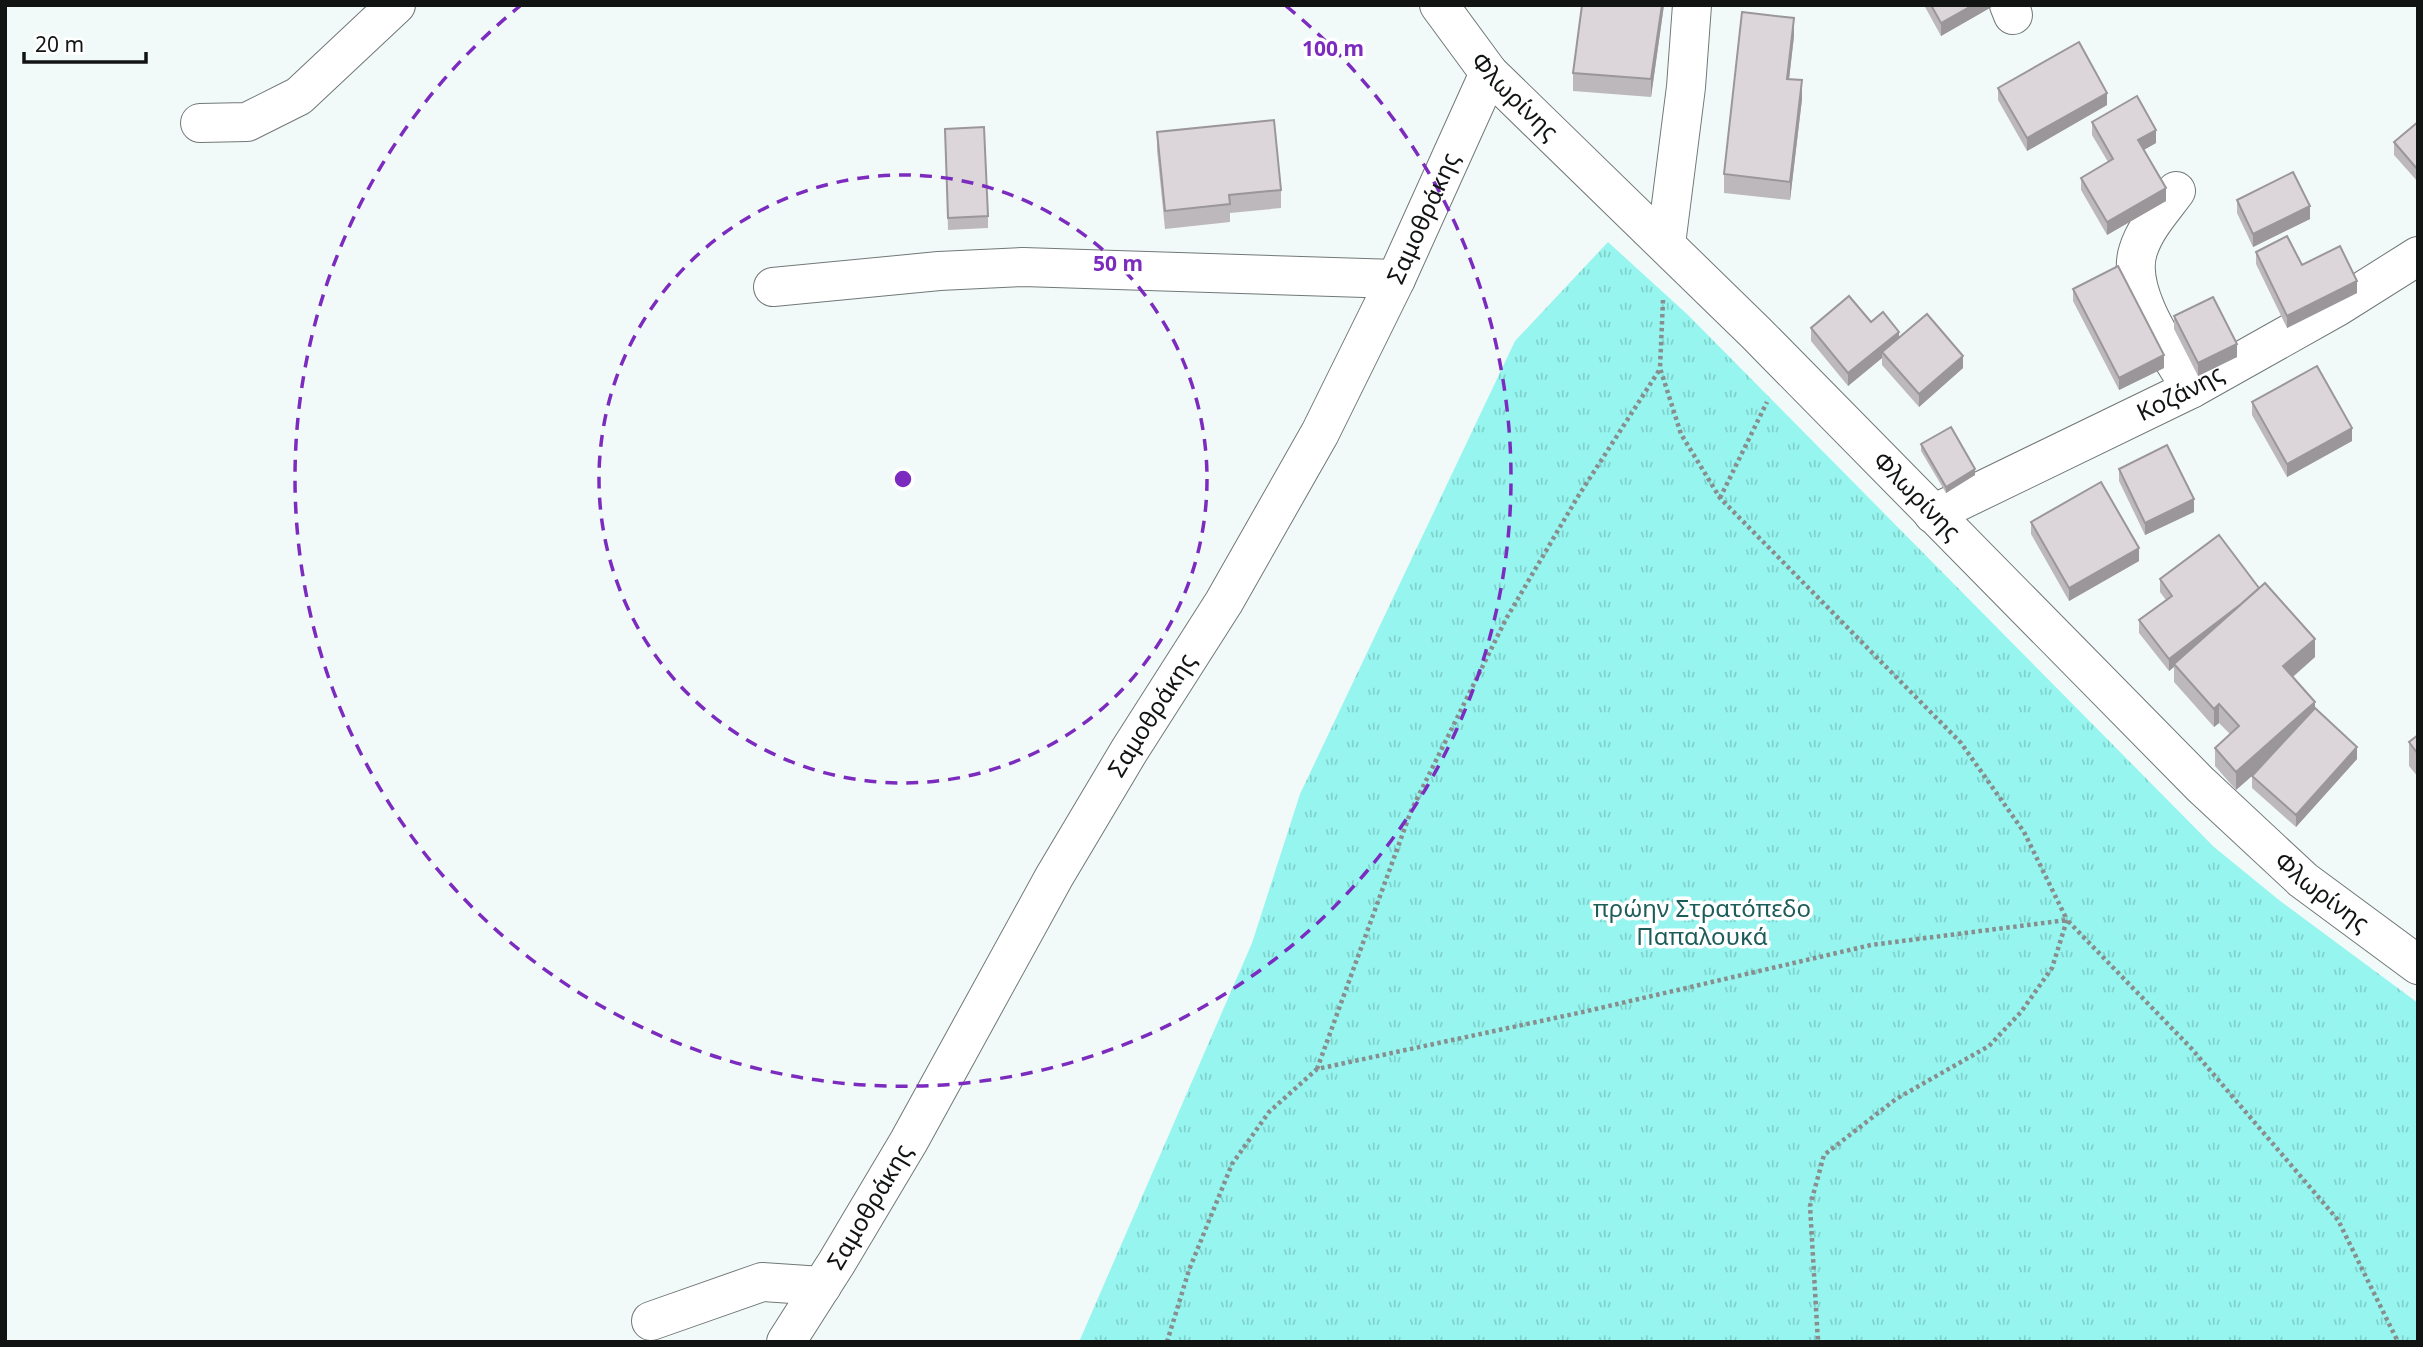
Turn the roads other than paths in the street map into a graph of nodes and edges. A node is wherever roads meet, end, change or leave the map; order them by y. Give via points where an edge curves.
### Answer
1 (396, 5) edge
2 (1439, 5) edge
3 (1692, 5) edge
4 (1489, 74) junction
5 (200, 123) dead end
6 (2176, 191) dead end
7 (1666, 244) junction
8 (2418, 256) edge
9 (1396, 279) junction
10 (773, 287) dead end
11 (2191, 389) junction
12 (1933, 514) junction
13 (2418, 965) edge
14 (822, 1286) junction
15 (651, 1321) dead end
16 (786, 1342) edge

1 - 5 street via 299,96 247,122
2 - 4 street, Φλωρίνης
3 - 7 street
4 - 7 street, Φλωρίνης
4 - 9 street, Σαμοθράκης
6 - 11 street via 2142,239 2135,274 2150,317
7 - 12 street, Φλωρίνης
8 - 11 street, Κοζάνης
9 - 10 street via 1023,267
9 - 14 street, Σαμοθράκης via 1279,507 1054,877 909,1141
11 - 12 street, Κοζάνης
12 - 13 street, Φλωρίνης via 2269,850
14 - 15 street via 762,1282
14 - 16 street, Σαμοθράκης

